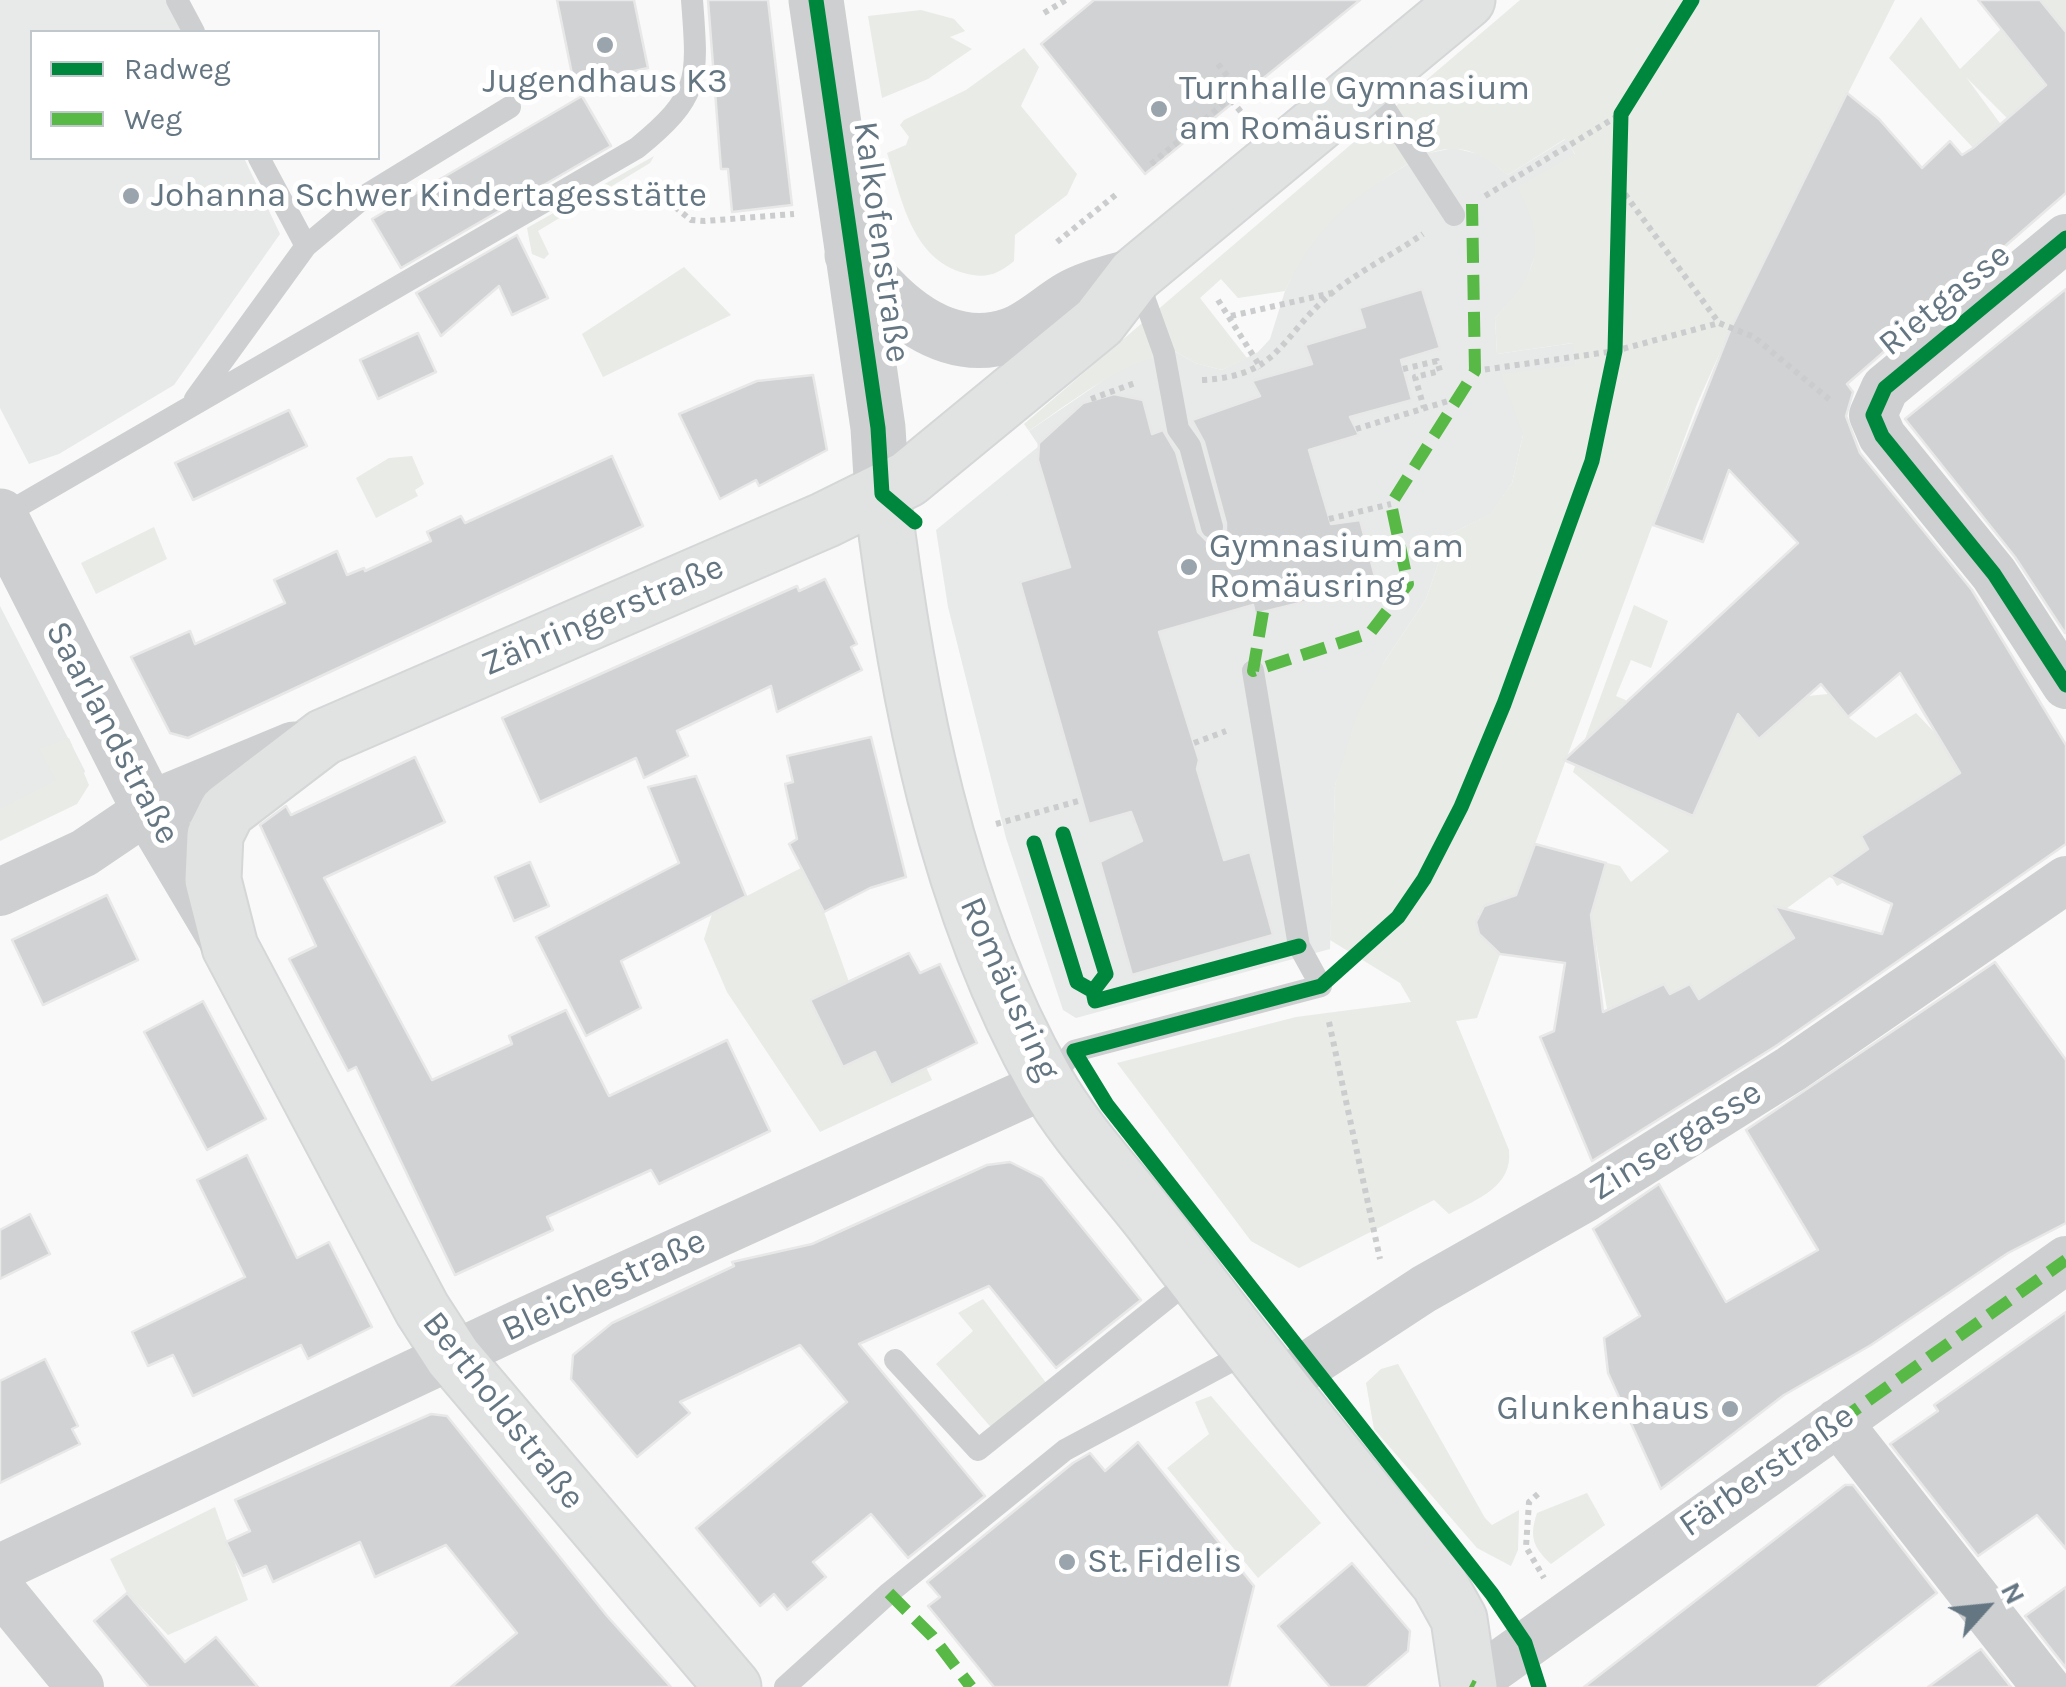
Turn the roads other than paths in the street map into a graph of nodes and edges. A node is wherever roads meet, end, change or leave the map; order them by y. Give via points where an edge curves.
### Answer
1 (177, 0) edge
2 (692, 0) edge
3 (816, 0) edge
4 (1467, 0) edge
5 (193, 30) edge
6 (1369, 84) junction
7 (510, 107) dead end
8 (260, 160) edge
9 (1454, 215) road end
10 (2066, 238) edge
11 (306, 246) junction
12 (852, 254) junction
13 (1135, 274) junction
14 (189, 408) junction
15 (882, 494) junction
16 (0, 517) edge
17 (1212, 526) dead end
18 (1253, 670) dead end
19 (2066, 685) edge
20 (324, 737) junction
21 (149, 809) junction
22 (2066, 880) edge
23 (0, 892) edge
24 (230, 946) junction
25 (1047, 1084) junction
26 (2066, 1260) edge
27 (1194, 1277) junction
28 (453, 1356) junction
29 (895, 1360) dead end
30 (1264, 1368) junction
31 (1838, 1422) junction
32 (0, 1568) edge
33 (0, 1589) edge
34 (1470, 1686) edge
35 (80, 1687) edge
36 (733, 1687) edge
37 (785, 1687) edge
38 (2046, 1687) edge

1 - 5 lane
2 - 14 lane via 695,78 683,106 650,138
3 - 12 street, Kalkofenstraße
4 - 6 main road
6 - 9 lane
6 - 13 main road
7 - 11 lane via 368,194
8 - 11 lane
10 - 19 street, Rietgasse via 1885,388 1873,415 1882,436 1994,574
11 - 14 lane
12 - 13 street via 881,294 917,322 963,340 1014,335 1073,296
12 - 15 street, Kalkofenstraße
13 - 15 main road via 1099,322 928,465
13 - 17 lane
14 - 16 lane
15 - 20 main road, Zähringerstraße
15 - 25 main road, Romäusring via 925,752 974,925
16 - 21 street, Saarlandstraße
18 - 25 lane via 1298,946 1321,986 1074,1051
20 - 21 street, Zähringerstraße
20 - 24 main road, Zähringerstraße via 227,811 215,834 212,880
21 - 23 street, Zähringerstraße via 84,853
21 - 24 street, Saarlandstraße
22 - 30 street, Zinsergasse via 1791,1068 1587,1197 1392,1310
24 - 28 main road, Bertholdstraße
25 - 27 main road, Romäusring
25 - 28 street, Bleichestraße
26 - 31 street, Färberstraße
27 - 29 lane via 978,1450
27 - 30 main road, Romäusring
28 - 32 street, Bleichestraße
28 - 36 main road, Bertholdstraße
30 - 34 main road, Romäusring via 1439,1583 1460,1620
30 - 37 lane via 1064,1450
31 - 34 street, Färberstraße
31 - 38 street
33 - 35 street

